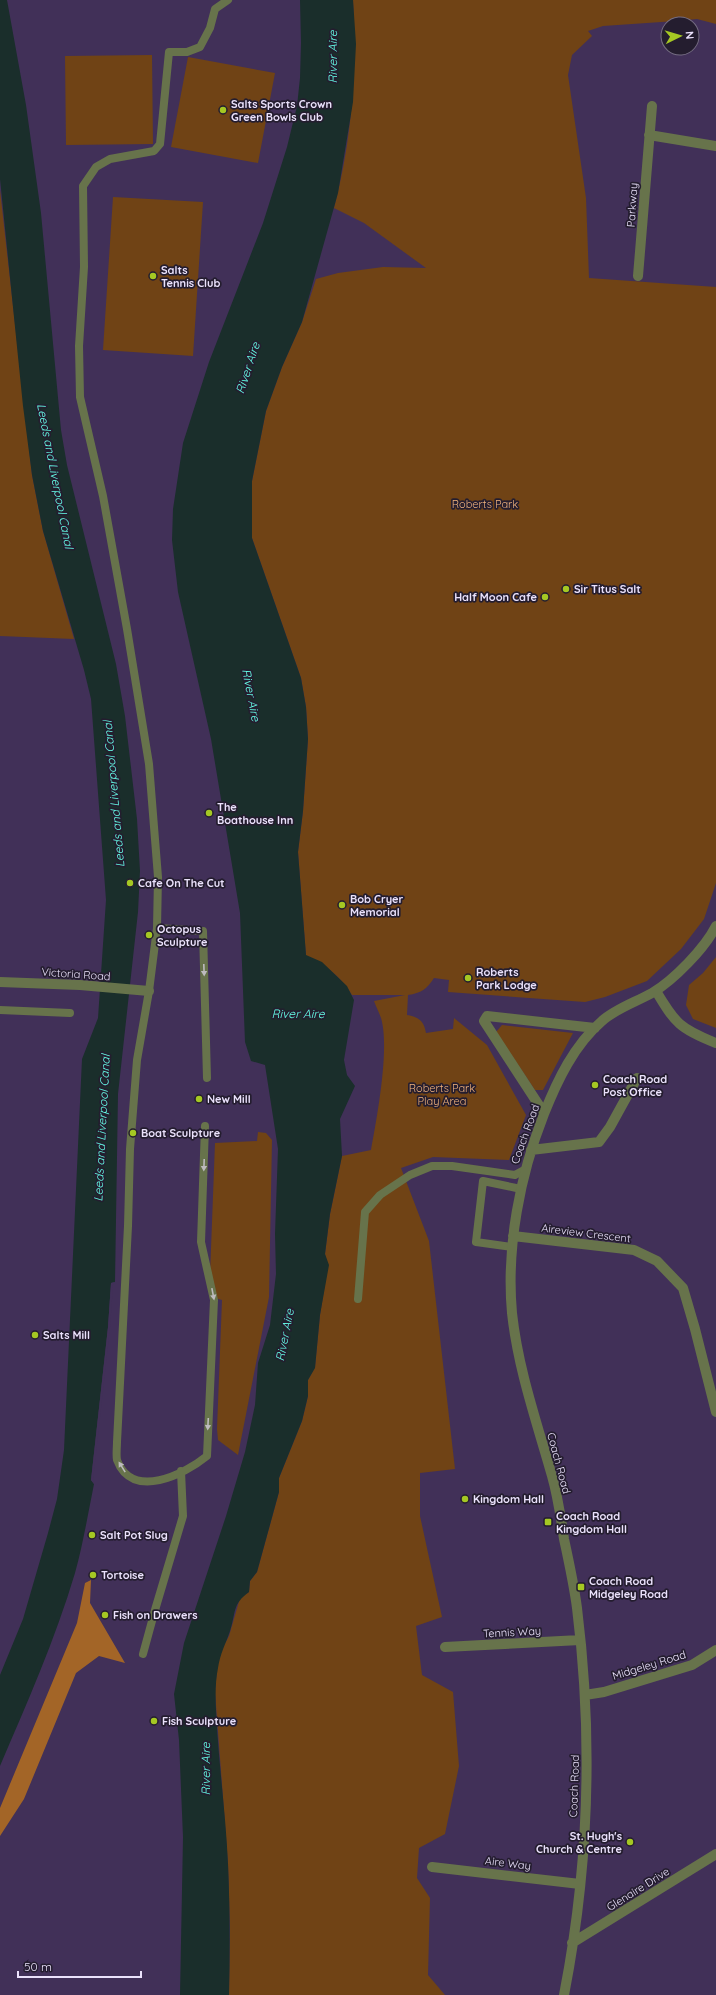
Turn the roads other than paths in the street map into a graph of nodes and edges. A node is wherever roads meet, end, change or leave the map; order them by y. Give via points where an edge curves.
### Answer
1 (228, 0) edge
2 (652, 106) dead end
3 (649, 135) junction
4 (716, 146) edge
5 (638, 276) dead end
6 (716, 926) edge
7 (157, 928) junction
8 (0, 982) edge
9 (656, 990) junction
10 (146, 991) junction
11 (0, 1010) edge
12 (70, 1013) dead end
13 (595, 1028) junction
14 (716, 1043) edge
15 (207, 1078) dead end
16 (637, 1078) dead end
17 (544, 1112) junction
18 (205, 1126) dead end
19 (531, 1150) junction
20 (524, 1170) junction
21 (521, 1189) junction
22 (513, 1236) junction
23 (512, 1247) junction
24 (358, 1298) dead end
25 (716, 1412) edge
26 (181, 1472) junction
27 (580, 1640) junction
28 (445, 1647) dead end
29 (716, 1650) edge
30 (143, 1654) dead end
31 (585, 1695) junction
32 (716, 1854) edge
33 (432, 1867) dead end
34 (580, 1884) junction
35 (572, 1943) junction
36 (564, 1995) edge

1 - 7 lane via 215,8 210,28 200,47 187,52 170,52 160,144 154,151 110,159 96,167 83,186 84,267 79,346 80,397 104,504 149,764 158,877
2 - 3 street, Parkway
3 - 4 street
3 - 5 street, Parkway
6 - 9 street, Coach Road via 697,952
7 - 10 lane
7 -> 15 lane via 203,931
8 - 10 street, Victoria Road
9 - 13 street, Coach Road via 603,1020
9 - 14 street via 669,1012 682,1027
26 -> 10 lane via 154,1482 138,1482 126,1473 117,1460 130,1149 137,1060
11 - 12 lane
13 - 17 street, Coach Road via 571,1057
13 - 17 street via 487,1016 484,1021
16 - 19 street via 599,1142
17 - 19 street, Coach Road
18 -> 26 lane via 201,1242 214,1300 207,1456 195,1466
19 - 20 street, Coach Road
20 - 21 street, Coach Road
20 - 24 lane via 515,1175 452,1166 432,1166 410,1175 380,1195 365,1212
21 - 22 street, Coach Road
21 - 23 lane via 483,1181 476,1242
22 - 23 street, Coach Road
22 - 25 street, Aireview Crescent via 634,1250 657,1261 683,1288
23 - 27 street, Coach Road via 512,1312 525,1384 553,1481 577,1605
26 - 30 lane via 183,1516
27 - 28 street, Tennis Way
27 - 31 street, Coach Road
29 - 31 street, Midgeley Road via 692,1665 604,1692
31 - 34 street, Coach Road via 588,1762
32 - 35 street, Glenaire Drive
33 - 34 street, Aire Way
34 - 35 street, Coach Road
35 - 36 street, Coach Road

